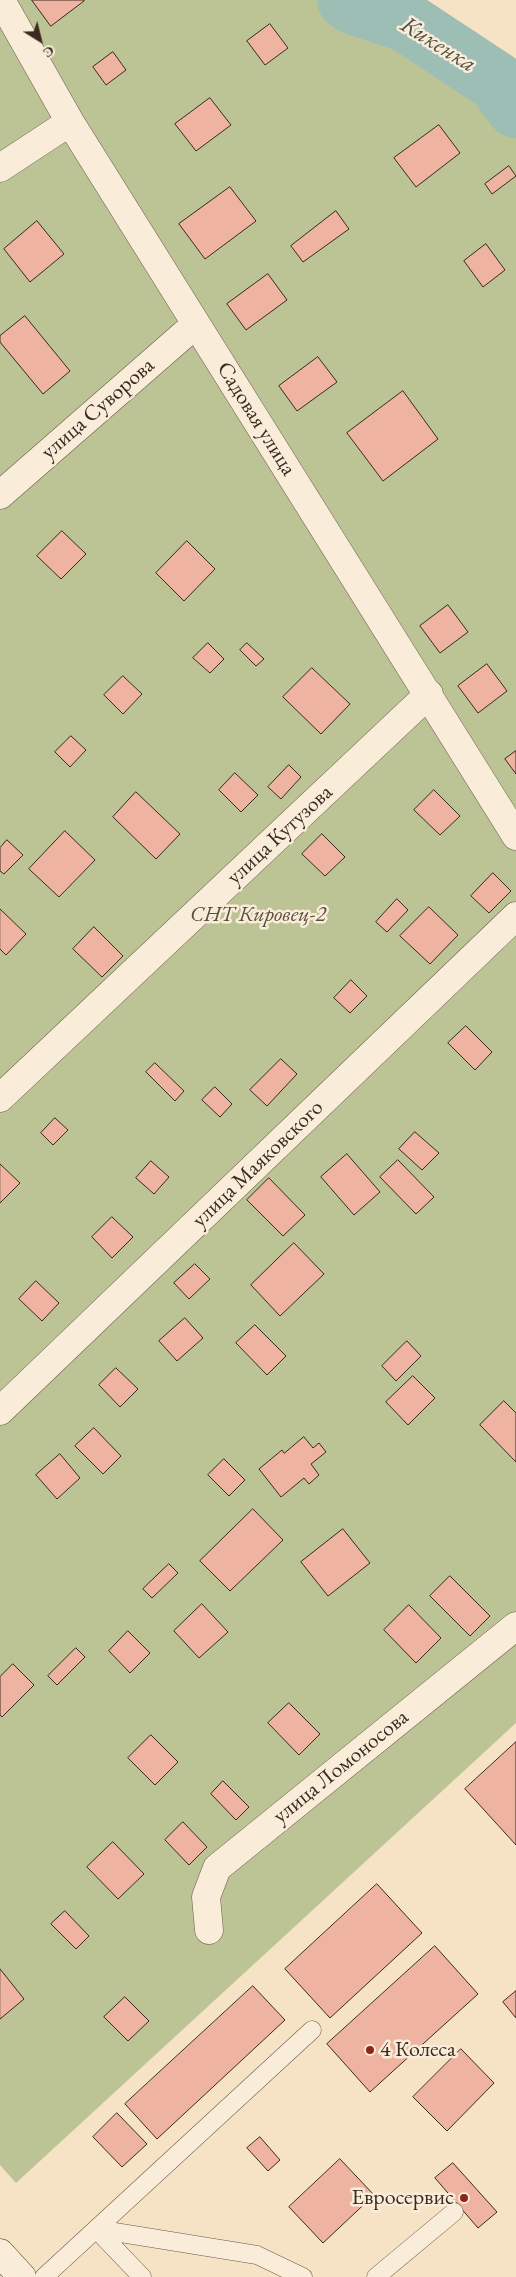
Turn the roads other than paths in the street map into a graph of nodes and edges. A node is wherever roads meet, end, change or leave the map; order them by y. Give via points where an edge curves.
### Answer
1 (2, 0) edge
2 (70, 122) junction
3 (0, 168) edge
4 (196, 324) junction
5 (0, 495) edge
6 (429, 694) junction
7 (516, 836) edge
8 (516, 916) edge
9 (0, 1098) edge
10 (0, 1412) edge
11 (516, 1626) edge
12 (209, 1930) dead end
13 (312, 2030) dead end
14 (454, 2212) dead end
15 (96, 2229) junction
16 (0, 2252) edge
17 (22, 2277) edge
18 (44, 2277) edge
19 (142, 2277) edge
20 (303, 2277) edge
21 (376, 2277) edge

1 - 2 street, Садовая улица
2 - 3 street
2 - 4 street, Садовая улица
4 - 5 street, улица Суворова
4 - 6 street, Садовая улица
6 - 7 street, Садовая улица
6 - 9 street, улица Кутузова
8 - 10 street, улица Маяковского
11 - 12 street, улица Ломоносова via 217,1868 206,1898
13 - 15 lane
14 - 21 lane
15 - 18 lane
15 - 19 lane
15 - 20 lane via 257,2255
16 - 17 street

